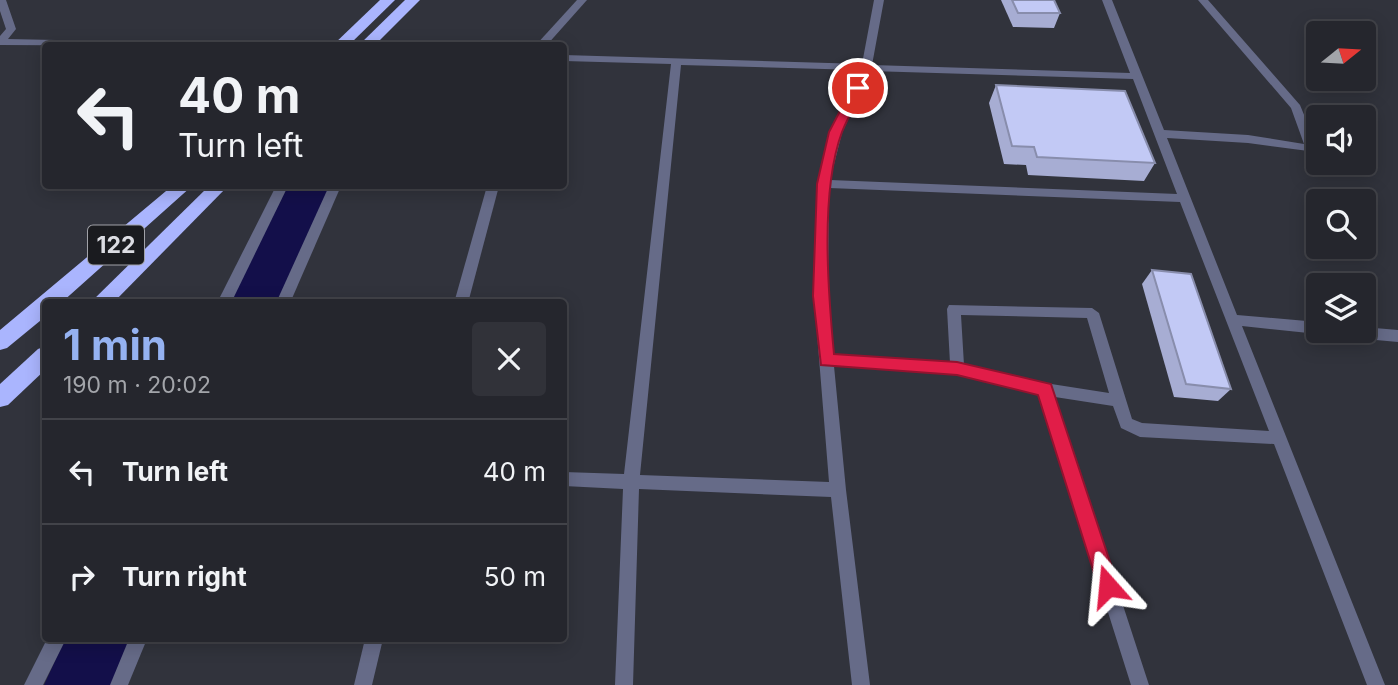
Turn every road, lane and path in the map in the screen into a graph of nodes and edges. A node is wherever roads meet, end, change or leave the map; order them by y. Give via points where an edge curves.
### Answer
1 (1, 0) edge
2 (388, 0) edge
3 (413, 0) edge
4 (582, 0) edge
5 (879, 0) edge
6 (1107, 0) edge
7 (1203, 0) edge
8 (0, 42) edge
9 (343, 42) edge
10 (369, 42) edge
11 (544, 42) edge
12 (42, 43) edge
13 (567, 58) edge
14 (676, 63) junction
15 (866, 69) junction
16 (1136, 76) junction
17 (1161, 134) junction
18 (824, 184) junction
19 (179, 189) edge
20 (216, 189) edge
21 (280, 189) edge
22 (334, 189) edge
23 (492, 189) edge
24 (1184, 198) junction
25 (51, 299) edge
26 (104, 299) edge
27 (225, 299) edge
28 (284, 299) edge
29 (462, 299) edge
30 (42, 306) edge
31 (1235, 320) junction
32 (1306, 327) edge
33 (1376, 334) edge
34 (1398, 336) edge
35 (0, 342) edge
36 (42, 359) edge
37 (827, 360) junction
38 (957, 369) junction
39 (1045, 389) junction
40 (0, 398) edge
41 (1120, 401) junction
42 (1278, 438) junction
43 (567, 479) edge
44 (631, 483) junction
45 (838, 490) junction
46 (55, 642) edge
47 (137, 642) edge
48 (373, 642) edge
49 (33, 685) edge
50 (119, 685) edge
51 (363, 685) edge
52 (624, 685) edge
53 (860, 685) edge
54 (1140, 685) edge
55 (1376, 685) edge

1 - 8 street via 11,29
2 - 9 highway
3 - 10 highway
4 - 11 street
5 - 15 street
6 - 16 street
7 - 17 street via 1296,107 1311,149 1248,139
8 - 12 street
13 - 14 street
14 - 15 street
14 - 44 street
15 - 16 street
15 - 18 street via 836,132
16 - 17 street
17 - 24 street
18 - 24 street
18 - 37 street via 821,296
19 - 25 highway, 122
20 - 26 highway, 122
21 - 27 street
22 - 28 street
23 - 29 street
24 - 31 street
30 - 35 highway, 122
31 - 32 street
31 - 42 street
33 - 34 street
36 - 40 highway
37 - 38 street
37 - 45 street
38 - 39 street
38 - 41 street via 954,309 1092,313
39 - 41 street
39 - 54 street
41 - 42 street via 1126,423 1140,430
42 - 55 street
43 - 44 street
44 - 45 street
44 - 52 street
45 - 53 street
46 - 49 street
47 - 50 street
48 - 51 street

